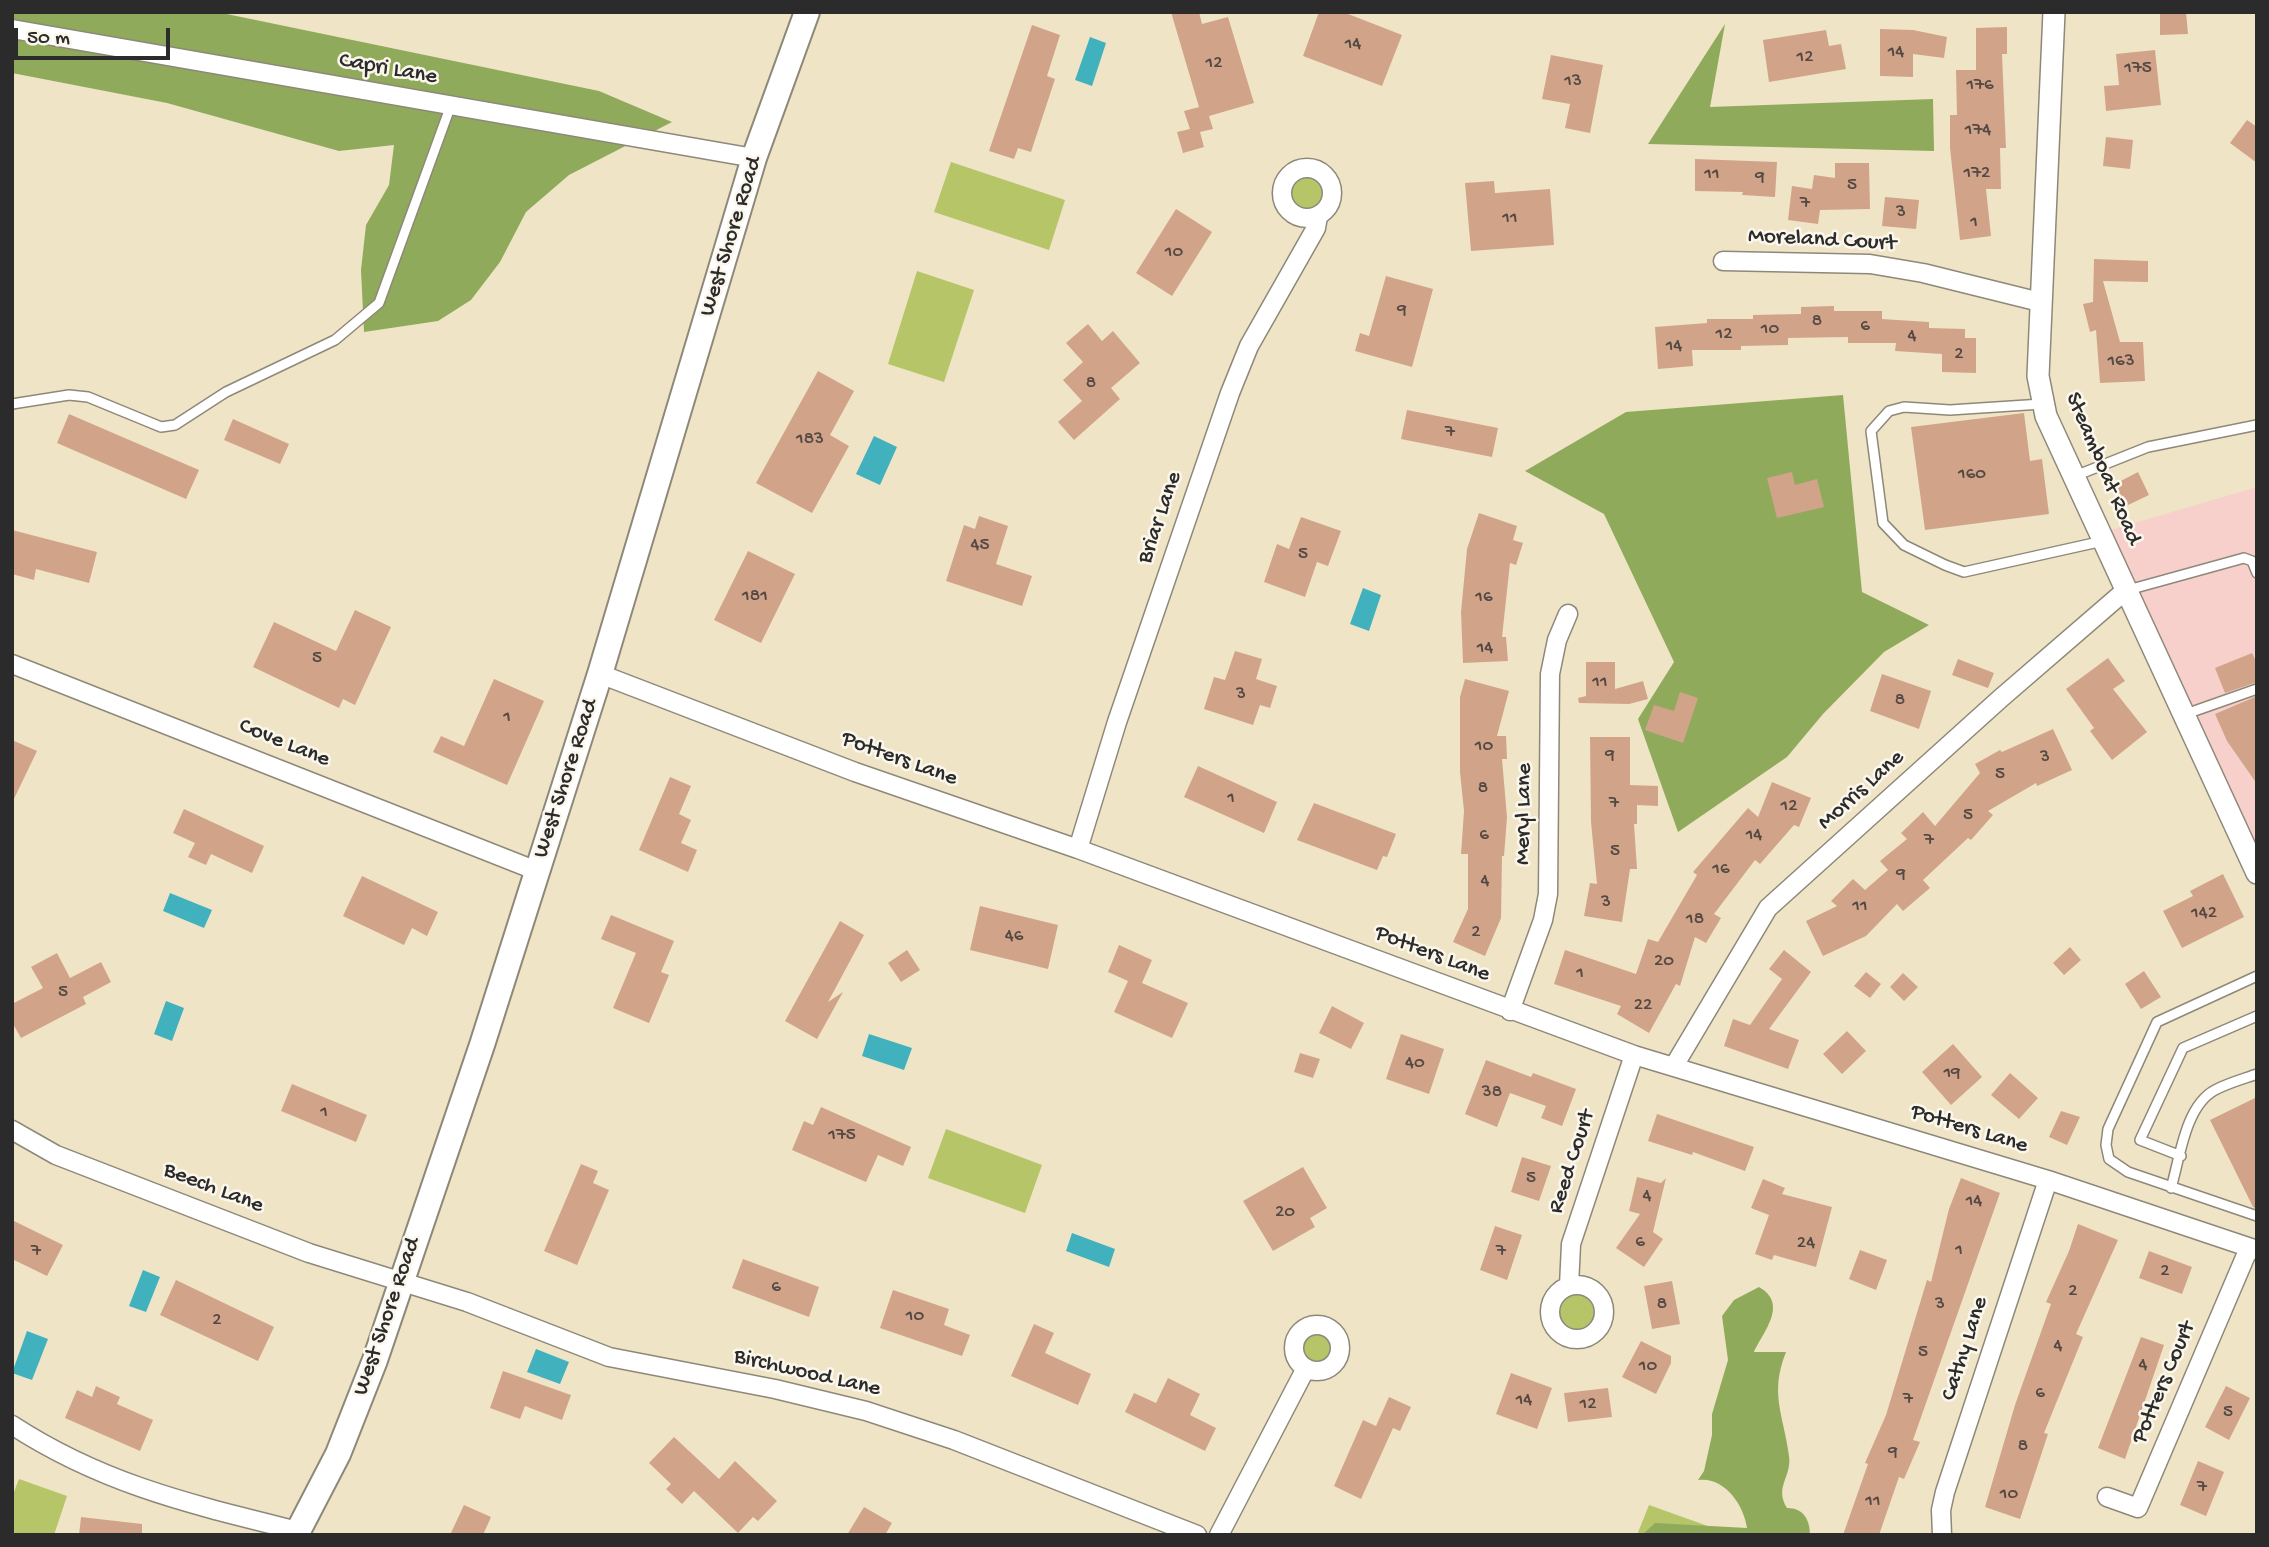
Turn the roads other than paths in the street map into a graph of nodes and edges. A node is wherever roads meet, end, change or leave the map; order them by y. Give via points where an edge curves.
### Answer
1 (807, 12) edge
2 (2054, 12) edge
3 (12, 29) edge
4 (451, 106) junction
5 (754, 158) junction
6 (1318, 216) dead end
7 (1723, 261) dead end
8 (2040, 302) junction
9 (12, 404) edge
10 (2043, 404) junction
11 (2257, 425) edge
12 (2074, 477) junction
13 (2103, 541) junction
14 (2257, 573) edge
15 (2126, 590) junction
16 (1568, 614) dead end
17 (12, 664) edge
18 (600, 674) junction
19 (2257, 689) edge
20 (2183, 715) junction
21 (1079, 849) junction
22 (537, 871) junction
23 (2257, 873) edge
24 (2257, 975) edge
25 (1510, 1011) junction
26 (2257, 1016) edge
27 (1634, 1055) junction
28 (1674, 1066) junction
29 (2257, 1074) edge
30 (12, 1130) edge
31 (2181, 1156) junction
32 (2048, 1180) junction
33 (2171, 1188) junction
34 (2257, 1216) edge
35 (2253, 1249) edge
36 (401, 1282) junction
37 (1569, 1286) dead end
38 (1306, 1368) dead end
39 (12, 1425) edge
40 (2106, 1497) dead end
41 (297, 1533) edge
42 (1196, 1535) edge
43 (1219, 1535) edge
44 (1942, 1535) edge

1 - 5 main road, West Shore Road
2 - 8 street, Steamboat Road
3 - 4 street, Capri Lane
4 - 5 street, Capri Lane
4 - 9 lane via 379,303 335,340 226,392 174,425 161,427 88,397 69,395
5 - 18 main road, West Shore Road
6 - 21 street, Briar Lane via 1316,228 1249,346 1230,393 1117,722
7 - 8 street, Moreland Court via 1870,264
8 - 10 street, Steamboat Road via 2038,376
10 - 12 street, Steamboat Road
10 - 13 lane via 1889,411 1871,431 1883,523 1904,545 1964,572
11 - 12 lane via 2148,447
12 - 13 street, Steamboat Road
13 - 15 street, Steamboat Road
14 - 15 lane via 2252,561 2244,558
15 - 20 street, Steamboat Road
15 - 28 street, Morris Lane via 1768,908
16 - 25 street, Meryl Lane via 1550,674 1548,894
17 - 22 street, Cove Lane
18 - 21 street, Potters Lane via 865,775
18 - 22 main road, West Shore Road
19 - 20 lane
20 - 23 street, Steamboat Road
21 - 25 street, Potters Lane
22 - 36 main road, West Shore Road
24 - 33 lane via 2157,1022 2108,1129 2109,1159 2128,1172
25 - 27 street, Potters Lane
26 - 31 lane via 2183,1048 2140,1140
27 - 28 street, Potters Lane
27 - 37 street, Reed Court via 1571,1244
28 - 32 street, Potters Lane
29 - 31 lane via 2215,1090 2201,1101
30 - 36 street, Beech Lane via 56,1155 309,1253
31 - 33 lane
32 - 35 street, Potters Lane
32 - 44 street, Cathy Lane via 1945,1492
33 - 34 lane
35 - 40 street, Potters Court via 2138,1508
36 - 41 main road, West Shore Road via 347,1433
36 - 42 street, Birchwood Lane via 467,1302 609,1357 866,1411 954,1440
38 - 43 street
39 - 41 street via 115,1479

